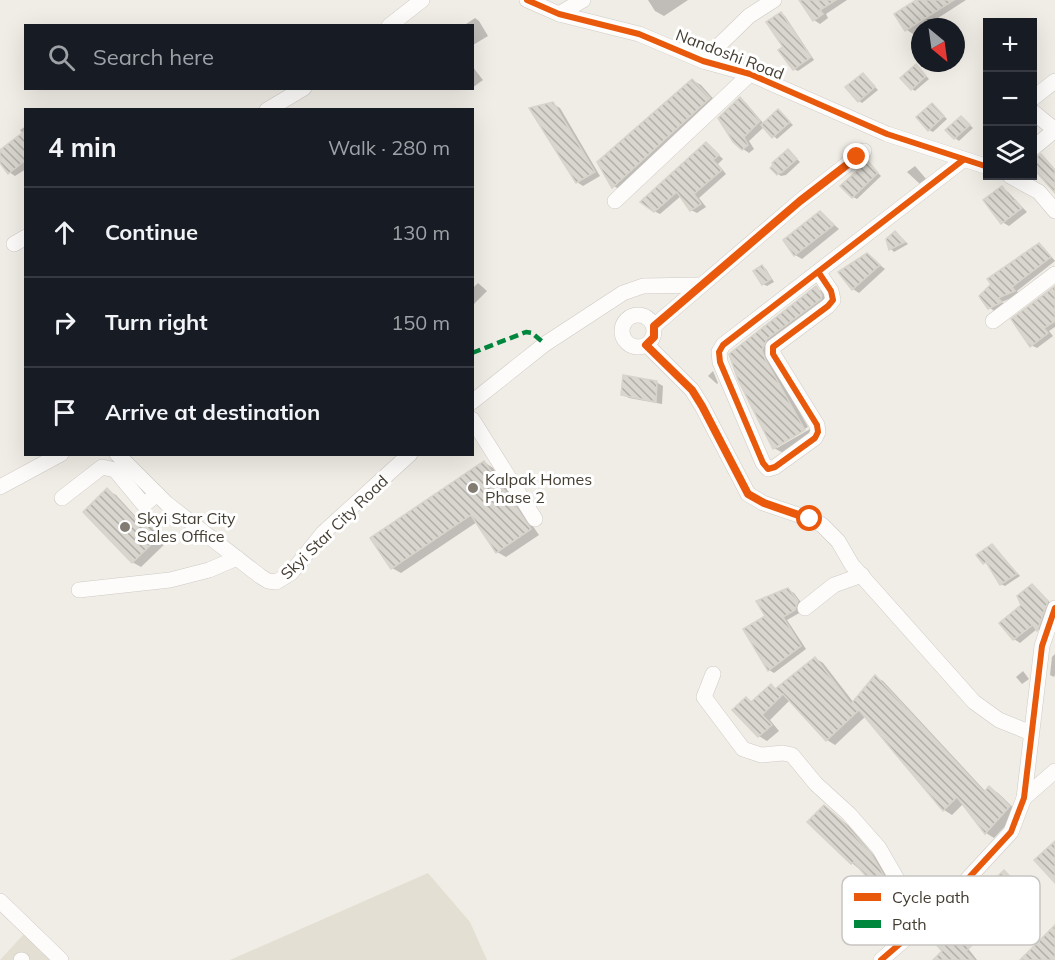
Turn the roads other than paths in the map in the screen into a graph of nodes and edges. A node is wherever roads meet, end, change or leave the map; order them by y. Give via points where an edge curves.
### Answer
1 (422, 0) edge
2 (527, 0) edge
3 (583, 0) edge
4 (774, 0) edge
5 (559, 14) junction
6 (392, 24) edge
7 (702, 61) junction
8 (750, 74) junction
9 (1055, 81) edge
10 (301, 90) edge
11 (1037, 95) edge
12 (270, 108) edge
13 (1037, 115) edge
14 (1055, 130) edge
15 (1037, 146) edge
16 (864, 151) dead end
17 (963, 160) junction
18 (983, 166) edge
19 (1017, 180) edge
20 (615, 201) dead end
21 (1055, 211) edge
22 (819, 273) junction
23 (1055, 274) edge
24 (701, 285) junction
25 (623, 293) junction
26 (632, 316) junction
27 (993, 321) dead end
28 (654, 326) junction
29 (646, 345) junction
30 (474, 400) edge
31 (474, 422) edge
32 (57, 456) edge
33 (119, 456) edge
34 (408, 456) edge
35 (1, 485) edge
36 (157, 494) junction
37 (62, 498) dead end
38 (535, 519) dead end
39 (237, 558) junction
40 (862, 575) junction
41 (79, 590) dead end
42 (805, 608) dead end
43 (1055, 608) edge
44 (713, 674) dead end
45 (1031, 733) junction
46 (1055, 771) edge
47 (1024, 798) junction
48 (895, 876) edge
49 (972, 876) edge
50 (0, 901) edge
51 (898, 945) edge
52 (61, 960) edge
53 (881, 960) edge

1 - 6 street
2 - 5 street, Nandoshi Road
3 - 5 street
4 - 7 street via 749,16
5 - 7 street, Nandoshi Road via 639,34
7 - 8 street, Nandoshi Road
8 - 17 street, Nandoshi Road via 887,134
8 - 20 street
9 - 11 street
10 - 12 street
13 - 14 street
14 - 15 street
16 - 24 street
17 - 18 street, Nandoshi Road
17 - 22 street
19 - 21 street via 1039,192
22 - 22 street via 723,345 719,352 728,382 768,469 815,438 818,432 773,354 773,347 833,300
23 - 27 street
24 - 25 street via 643,286
24 - 28 street
25 - 26 street
25 - 30 street via 545,344
26 - 28 street via 647,317
26 - 29 street via 622,327 623,338 630,346
28 - 29 street via 654,337
29 - 40 street via 692,390 748,494 822,525
31 - 38 street
32 - 35 street
33 - 36 street, Skyi Star City Road
34 - 39 street, Skyi Star City Road via 322,534 284,579 268,581
36 - 37 street via 144,505 115,470 102,467
36 - 39 street, Skyi Star City Road
39 - 41 street via 170,580
40 - 42 street via 834,585
40 - 45 street via 974,702 998,720
43 - 45 street via 1042,646
44 - 48 street via 704,697 743,749 760,755 792,755 879,848
45 - 47 street
46 - 47 street
47 - 49 street via 1011,832
50 - 52 street
51 - 53 street

